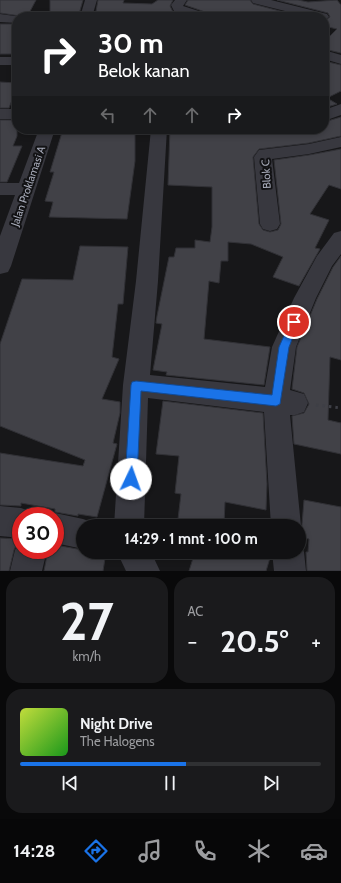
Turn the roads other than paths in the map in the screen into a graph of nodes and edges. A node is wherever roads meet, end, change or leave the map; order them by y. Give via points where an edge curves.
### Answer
1 (90, 0) edge
2 (181, 0) edge
3 (257, 0) edge
4 (312, 0) edge
5 (87, 12) edge
6 (190, 12) edge
7 (302, 12) edge
8 (310, 12) edge
9 (0, 18) edge
10 (12, 19) edge
11 (329, 56) edge
12 (341, 60) edge
13 (0, 61) edge
14 (12, 61) edge
15 (341, 109) edge
16 (0, 114) edge
17 (12, 114) edge
18 (329, 114) edge
19 (45, 134) edge
20 (159, 134) edge
21 (341, 142) edge
22 (0, 188) edge
23 (27, 189) junction
24 (270, 224) dead end
25 (341, 238) edge
26 (0, 266) edge
27 (136, 385) junction
28 (286, 402) junction
29 (129, 519) edge
30 (286, 519) edge
31 (0, 520) edge
32 (12, 522) edge
33 (64, 530) edge
34 (76, 532) edge
35 (29, 559) edge
36 (137, 559) edge
37 (289, 559) edge
38 (26, 571) edge
39 (144, 571) edge
40 (290, 571) edge

1 - 5 street
2 - 6 street via 178,8
3 - 7 street
4 - 8 street
9 - 10 street
11 - 12 street
13 - 14 street
15 - 18 street
16 - 17 street
19 - 23 street, Jalan Proklamasi A
20 - 27 street
21 - 24 street, Blok C via 265,154 263,157
22 - 23 street
23 - 26 street, Jalan Proklamasi A
25 - 28 street via 324,262 305,298 284,347
27 - 28 street
27 - 29 street
28 - 30 street
31 - 32 street
33 - 34 street
35 - 38 street
36 - 39 street
37 - 40 street

